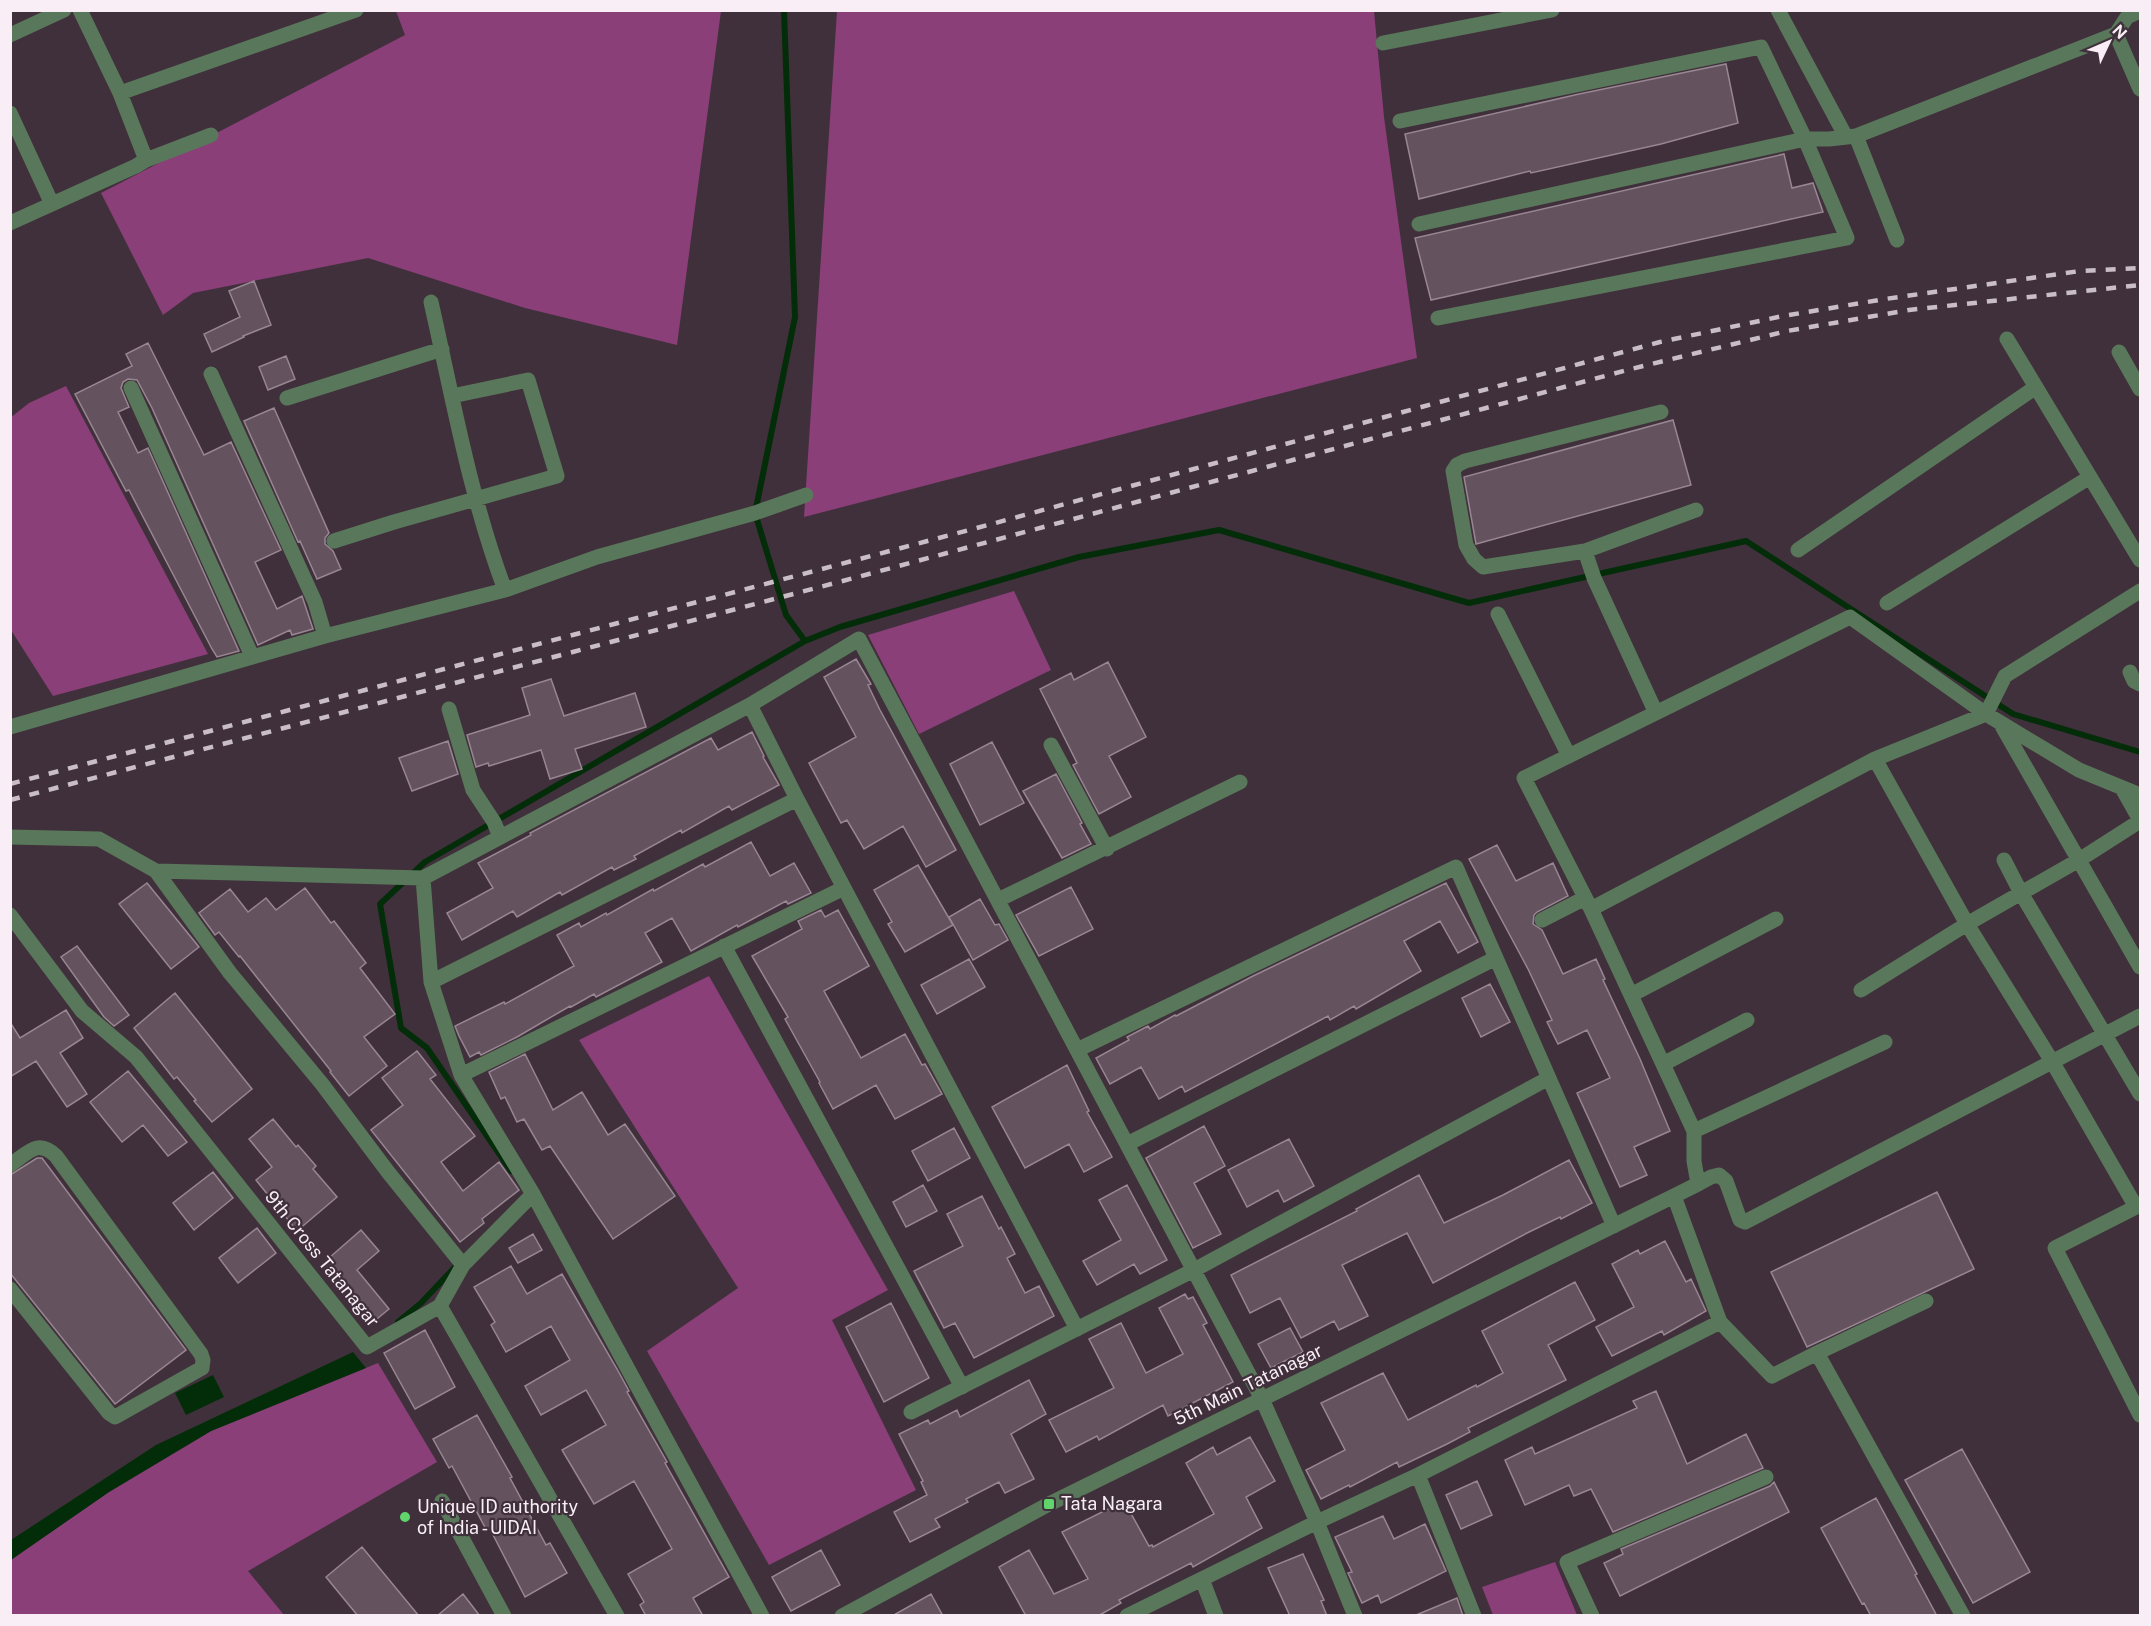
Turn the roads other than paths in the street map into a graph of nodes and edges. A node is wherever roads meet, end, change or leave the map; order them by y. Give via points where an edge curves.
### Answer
1 (64, 10) edge
2 (80, 10) edge
3 (356, 10) edge
4 (1552, 10) edge
5 (1778, 10) edge
6 (2140, 11) edge
7 (2115, 34) junction
8 (10, 35) edge
9 (1383, 43) dead end
10 (2140, 89) edge
11 (120, 93) junction
12 (10, 113) edge
13 (1400, 121) dead end
14 (211, 135) dead end
15 (1851, 136) junction
16 (1805, 139) junction
17 (146, 160) junction
18 (52, 204) junction
19 (10, 223) edge
20 (1419, 224) dead end
21 (1897, 240) dead end
22 (432, 302) dead end
23 (1438, 318) dead end
24 (2007, 339) dead end
25 (442, 349) junction
26 (2119, 352) dead end
27 (211, 374) dead end
28 (2036, 387) junction
29 (131, 388) dead end
30 (2140, 389) edge
31 (452, 396) junction
32 (287, 398) dead end
33 (1661, 412) dead end
34 (2090, 477) junction
35 (806, 495) dead end
36 (476, 498) junction
37 (1696, 510) dead end
38 (334, 542) dead end
39 (1797, 550) dead end
40 (1585, 551) junction
41 (2140, 561) edge
42 (505, 590) junction
43 (2140, 591) edge
44 (1887, 603) dead end
45 (1498, 614) dead end
46 (325, 636) junction
47 (252, 656) junction
48 (2130, 672) dead end
49 (2140, 684) edge
50 (750, 705) junction
51 (449, 709) dead end
52 (1988, 712) junction
53 (1656, 713) junction
54 (2001, 723) junction
55 (10, 727) edge
56 (1051, 745) dead end
57 (1569, 756) junction
58 (1875, 759) junction
59 (1240, 782) dead end
60 (2122, 788) junction
61 (2140, 795) edge
62 (797, 799) junction
63 (2140, 820) edge
64 (10, 837) edge
65 (500, 837) junction
66 (1107, 849) junction
67 (2004, 860) dead end
68 (2079, 860) junction
69 (156, 871) junction
70 (421, 878) junction
71 (844, 888) junction
72 (2021, 893) junction
73 (998, 900) junction
74 (1588, 904) junction
75 (10, 915) edge
76 (1776, 919) dead end
77 (1542, 920) dead end
78 (1967, 924) junction
79 (724, 946) junction
80 (1496, 958) junction
81 (2140, 967) edge
82 (431, 982) junction
83 (1861, 990) dead end
84 (1631, 995) junction
85 (2140, 1016) edge
86 (1748, 1020) dead end
87 (2105, 1035) junction
88 (1885, 1042) dead end
89 (1077, 1050) junction
90 (2053, 1063) junction
91 (1663, 1064) junction
92 (461, 1075) junction
93 (1549, 1078) junction
94 (2140, 1094) edge
95 (1694, 1131) junction
96 (1127, 1144) junction
97 (10, 1165) edge
98 (1698, 1184) junction
99 (533, 1194) junction
100 (1674, 1196) junction
101 (2138, 1206) edge
102 (1614, 1226) junction
103 (463, 1265) junction
104 (1194, 1270) junction
105 (10, 1289) edge
106 (1926, 1301) dead end
107 (440, 1306) junction
108 (1720, 1322) junction
109 (1077, 1329) junction
110 (1817, 1353) junction
111 (962, 1387) junction
112 (1262, 1399) junction
113 (911, 1412) dead end
114 (2140, 1415) edge
115 (1418, 1475) junction
116 (1766, 1478) dead end
117 (441, 1501) dead end
118 (1317, 1522) junction
119 (1202, 1579) junction
120 (504, 1616) edge
121 (616, 1616) edge
122 (762, 1616) edge
123 (842, 1616) edge
124 (1127, 1616) edge
125 (1216, 1616) edge
126 (1355, 1616) edge
127 (1474, 1616) edge
128 (1592, 1616) edge
129 (1963, 1616) edge

1 - 8 street
2 - 11 street
3 - 11 street
4 - 9 street
5 - 15 street
6 - 7 street via 2127,17
7 - 10 street
7 - 15 street
11 - 17 street
12 - 18 street
13 - 16 street via 1761,47
14 - 17 street
15 - 16 street
15 - 21 street
16 - 20 street
16 - 23 street via 1847,238
17 - 18 street
18 - 19 street
22 - 25 street
24 - 28 street
25 - 31 street
25 - 32 street
26 - 30 street
27 - 46 street via 315,602
28 - 34 street
28 - 39 street
29 - 47 street
31 - 36 street
31 - 36 street via 528,380 557,474
33 - 40 street via 1464,461 1453,471 1466,544 1483,567
34 - 41 street
34 - 44 street
35 - 42 street via 597,557
36 - 38 street
36 - 42 street
37 - 40 street
40 - 53 street
42 - 46 street
43 - 52 street via 2005,676
45 - 57 street
46 - 47 street
47 - 55 street
48 - 49 street
50 - 62 street
50 - 65 street
50 - 73 street via 859,639
51 - 65 street via 473,790
52 - 53 street via 1850,617
52 - 54 street
52 - 58 street
53 - 57 street
54 - 60 street via 2079,770
54 - 68 street
56 - 66 street
57 - 74 street via 1524,778
58 - 74 street
58 - 78 street
59 - 66 street
60 - 61 street
60 - 63 street
62 - 71 street
62 - 82 street
63 - 68 street
64 - 69 street via 99,839
65 - 70 street
66 - 73 street
67 - 72 street
68 - 72 street
68 - 81 street
69 - 70 street
69 - 103 street via 230,973
70 - 82 street
71 - 79 street
71 - 109 street
72 - 78 street
72 - 87 street
73 - 89 street
74 - 77 street
74 - 84 street
75 - 107 street, 9th Cross Tatanagar via 82,1011 136,1057 367,1347
76 - 84 street
78 - 83 street
78 - 90 street
79 - 92 street
79 - 111 street
80 - 89 street via 1456,867
80 - 93 street
80 - 96 street
82 - 92 street
84 - 91 street
85 - 87 street
86 - 91 street
87 - 90 street
87 - 94 street
88 - 95 street
89 - 96 street
90 - 98 street, 5th Main Tatanagar via 1745,1222 1740,1220 1726,1181 1719,1175
90 - 101 street
91 - 95 street
92 - 99 street
93 - 102 street
93 - 104 street
95 - 98 street
96 - 104 street
97 - 105 street via 38,1147 50,1149 201,1354 202,1368 115,1418
98 - 100 street, 5th Main Tatanagar
99 - 103 street
99 - 122 street
100 - 102 street, 5th Main Tatanagar
100 - 108 street
101 - 114 street via 2055,1248
102 - 112 street, 5th Main Tatanagar
103 - 107 street
104 - 109 street
104 - 112 street
106 - 110 street
107 - 121 street
108 - 110 street via 1772,1376
108 - 115 street
109 - 111 street
110 - 129 street
111 - 113 street
112 - 118 street
112 - 123 street, 5th Main Tatanagar via 1043,1507
115 - 118 street
115 - 127 street
116 - 128 street via 1567,1562
117 - 120 street
118 - 119 street
118 - 126 street
119 - 124 street
119 - 125 street

